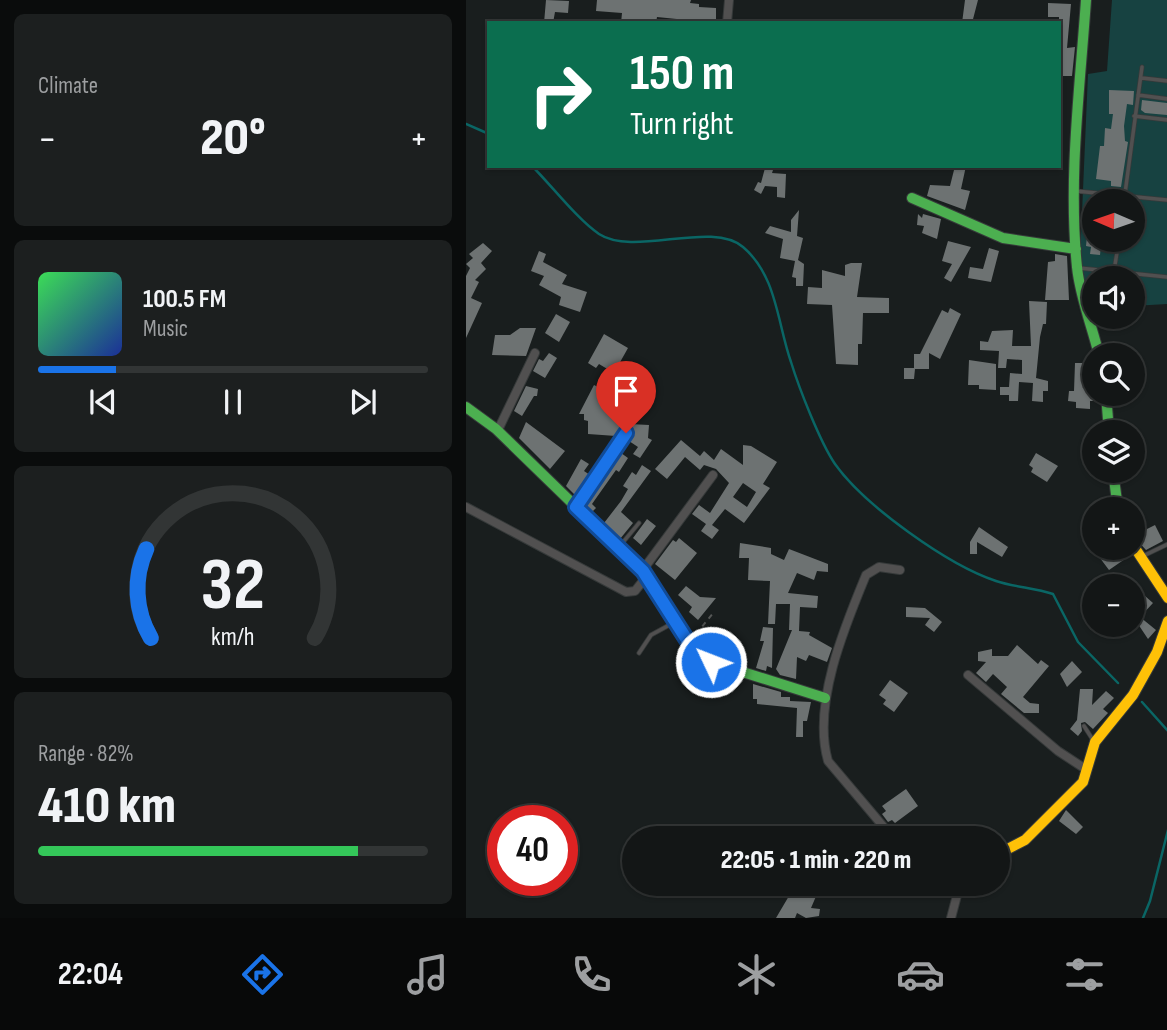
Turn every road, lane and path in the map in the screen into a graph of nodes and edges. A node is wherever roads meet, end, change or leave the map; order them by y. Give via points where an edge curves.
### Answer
1 (729, 0) edge
2 (1086, 0) edge
3 (727, 21) edge
4 (1142, 68) dead end
5 (1141, 78) junction
6 (1168, 81) edge
7 (1138, 95) junction
8 (1168, 99) edge
9 (1134, 116) junction
10 (1168, 120) edge
11 (1126, 189) edge
12 (1076, 191) junction
13 (1082, 191) edge
14 (1145, 197) edge
15 (912, 198) dead end
16 (1168, 200) edge
17 (1076, 249) junction
18 (1077, 268) junction
19 (1082, 268) edge
20 (1145, 274) edge
21 (1168, 277) edge
22 (1095, 343) edge
23 (535, 354) dead end
24 (466, 407) edge
25 (498, 430) junction
26 (626, 433) dead end
27 (713, 475) dead end
28 (466, 507) edge
29 (576, 507) junction
30 (639, 523) dead end
31 (1168, 544) edge
32 (618, 548) junction
33 (1145, 555) edge
34 (1143, 560) edge
35 (900, 570) dead end
36 (644, 574) junction
37 (1168, 598) edge
38 (714, 612) dead end
39 (1168, 621) edge
40 (674, 622) junction
41 (689, 643) junction
42 (639, 653) dead end
43 (968, 675) dead end
44 (825, 698) junction
45 (1084, 726) dead end
46 (1095, 742) junction
47 (1087, 770) junction
48 (883, 826) edge
49 (1010, 848) edge
50 (957, 896) edge
51 (951, 918) edge

1 - 3 street
2 - 12 street
4 - 5 lane
5 - 6 lane
5 - 7 lane
7 - 8 lane
7 - 9 lane
9 - 10 lane
9 - 11 lane
12 - 13 lane
12 - 17 street
14 - 16 lane
15 - 17 street via 1003,238
17 - 18 street
18 - 19 lane
18 - 22 street
20 - 21 lane
23 - 25 street
24 - 25 street
25 - 29 street
26 - 29 street
27 - 36 street
28 - 36 street via 626,592 635,591
29 - 32 street
30 - 32 lane
31 - 33 lane
32 - 36 street
34 - 37 street
35 - 44 street via 879,567 866,575
36 - 40 street
38 - 41 path
39 - 46 street via 1133,695
40 - 41 street
40 - 42 lane via 651,635
41 - 44 street via 711,662
43 - 47 street
44 - 48 street via 823,745 828,761
45 - 46 lane
46 - 47 street
47 - 49 street via 1083,782 1025,840
50 - 51 street

